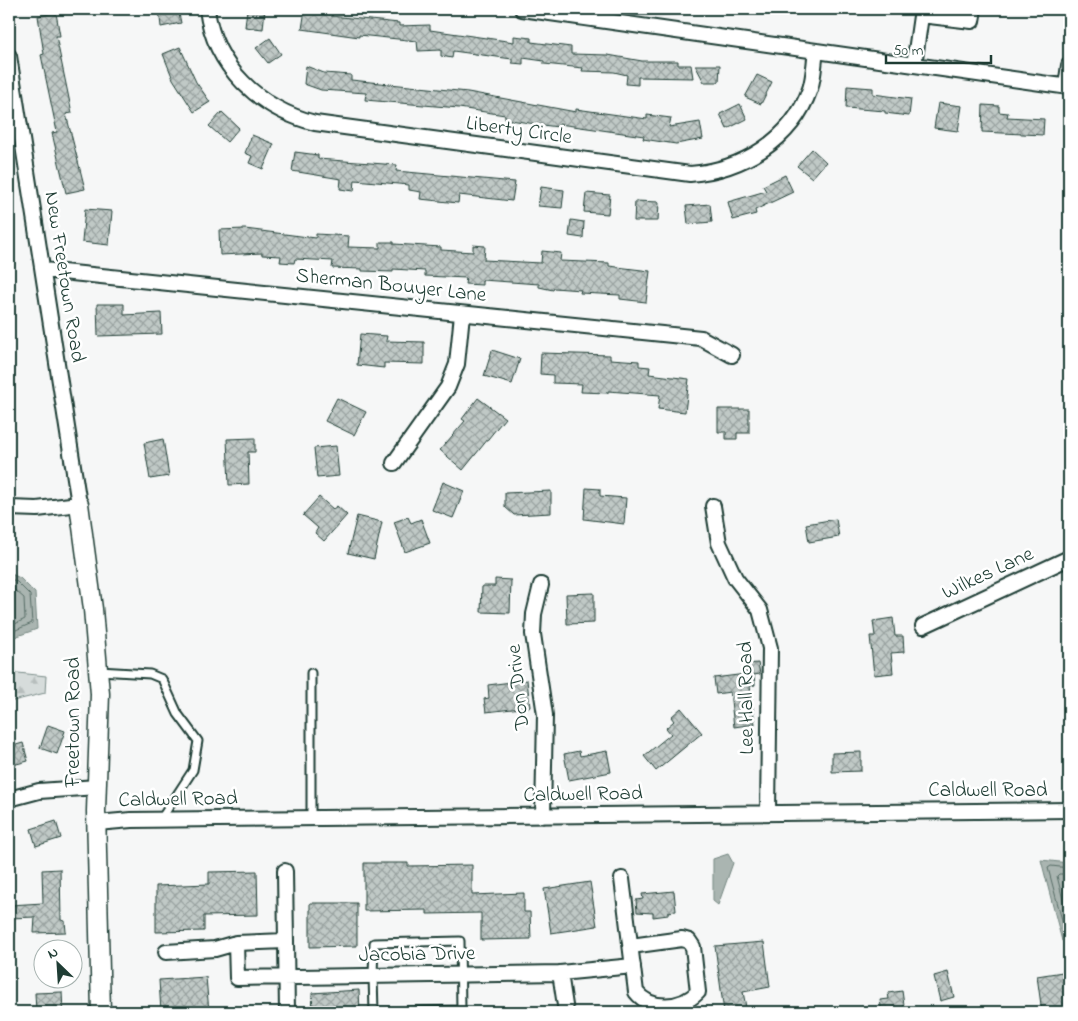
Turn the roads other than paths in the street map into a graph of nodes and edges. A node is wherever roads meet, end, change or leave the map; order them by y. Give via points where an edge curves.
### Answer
1 (207, 9) edge
2 (522, 9) edge
3 (974, 9) edge
4 (921, 12) edge
5 (816, 51) junction
6 (9, 56) edge
7 (914, 65) junction
8 (1069, 65) edge
9 (1068, 87) edge
10 (42, 270) junction
11 (462, 314) junction
12 (732, 355) dead end
13 (394, 463) dead end
14 (79, 504) junction
15 (714, 506) dead end
16 (9, 508) edge
17 (1069, 558) edge
18 (540, 585) dead end
19 (923, 626) dead end
20 (99, 670) junction
21 (312, 673) dead end
22 (97, 786) junction
23 (9, 799) edge
24 (1069, 810) edge
25 (768, 812) junction
26 (543, 816) junction
27 (311, 818) junction
28 (161, 819) junction
29 (97, 823) junction
30 (285, 871) dead end
31 (622, 880) dead end
32 (285, 941) junction
33 (236, 943) junction
34 (631, 946) junction
35 (166, 952) dead end
36 (633, 966) junction
37 (462, 973) junction
38 (560, 973) junction
39 (286, 976) junction
40 (373, 976) junction
41 (670, 1009) edge
42 (101, 1012) edge
43 (287, 1012) edge
44 (566, 1012) edge

1 - 5 street, Liberty Circle via 216,44 229,66 260,99 297,118 690,174 732,167 780,135 794,119 806,97
2 - 5 street
3 - 4 street via 972,21
4 - 7 street
5 - 7 street
6 - 10 street, New Freetown Road
7 - 9 street
8 - 9 street
10 - 11 street, Sherman Bouyer Lane
10 - 14 street, New Freetown Road
11 - 12 street, Sherman Bouyer Lane via 700,338
11 - 13 street via 457,364 448,387
14 - 16 street via 37,509
14 - 20 street, Freetown Road
15 - 25 street, Lee Hall Road via 719,543 735,578 760,610 770,648
17 - 19 street, Wilkes Lane
18 - 26 street, Don Drive via 533,634 545,715
20 - 22 street, Freetown Road
20 - 28 lane via 150,674 162,679 178,714 198,740 193,770
21 - 27 lane
22 - 23 street via 40,791
22 - 29 street, Freetown Road
24 - 25 street, Caldwell Road
25 - 26 street, Caldwell Road
26 - 27 street, Caldwell Road
27 - 28 street, Caldwell Road
28 - 29 street, Caldwell Road
29 - 42 street, Freetown Road
30 - 32 street
31 - 34 street
32 - 33 street
32 - 39 street
33 - 35 street via 215,949
33 - 39 street, Jacobia Drive via 237,978
34 - 36 street
34 - 41 street via 682,939 693,947 698,992
36 - 38 street, Jacobia Drive
36 - 41 street via 636,992 643,1001
37 - 38 street, Jacobia Drive
37 - 40 street, Jacobia Drive
37 - 40 lane via 460,941 374,943
37 - 40 lane via 461,1010 374,1012
38 - 44 street
39 - 40 street, Jacobia Drive
39 - 43 street

